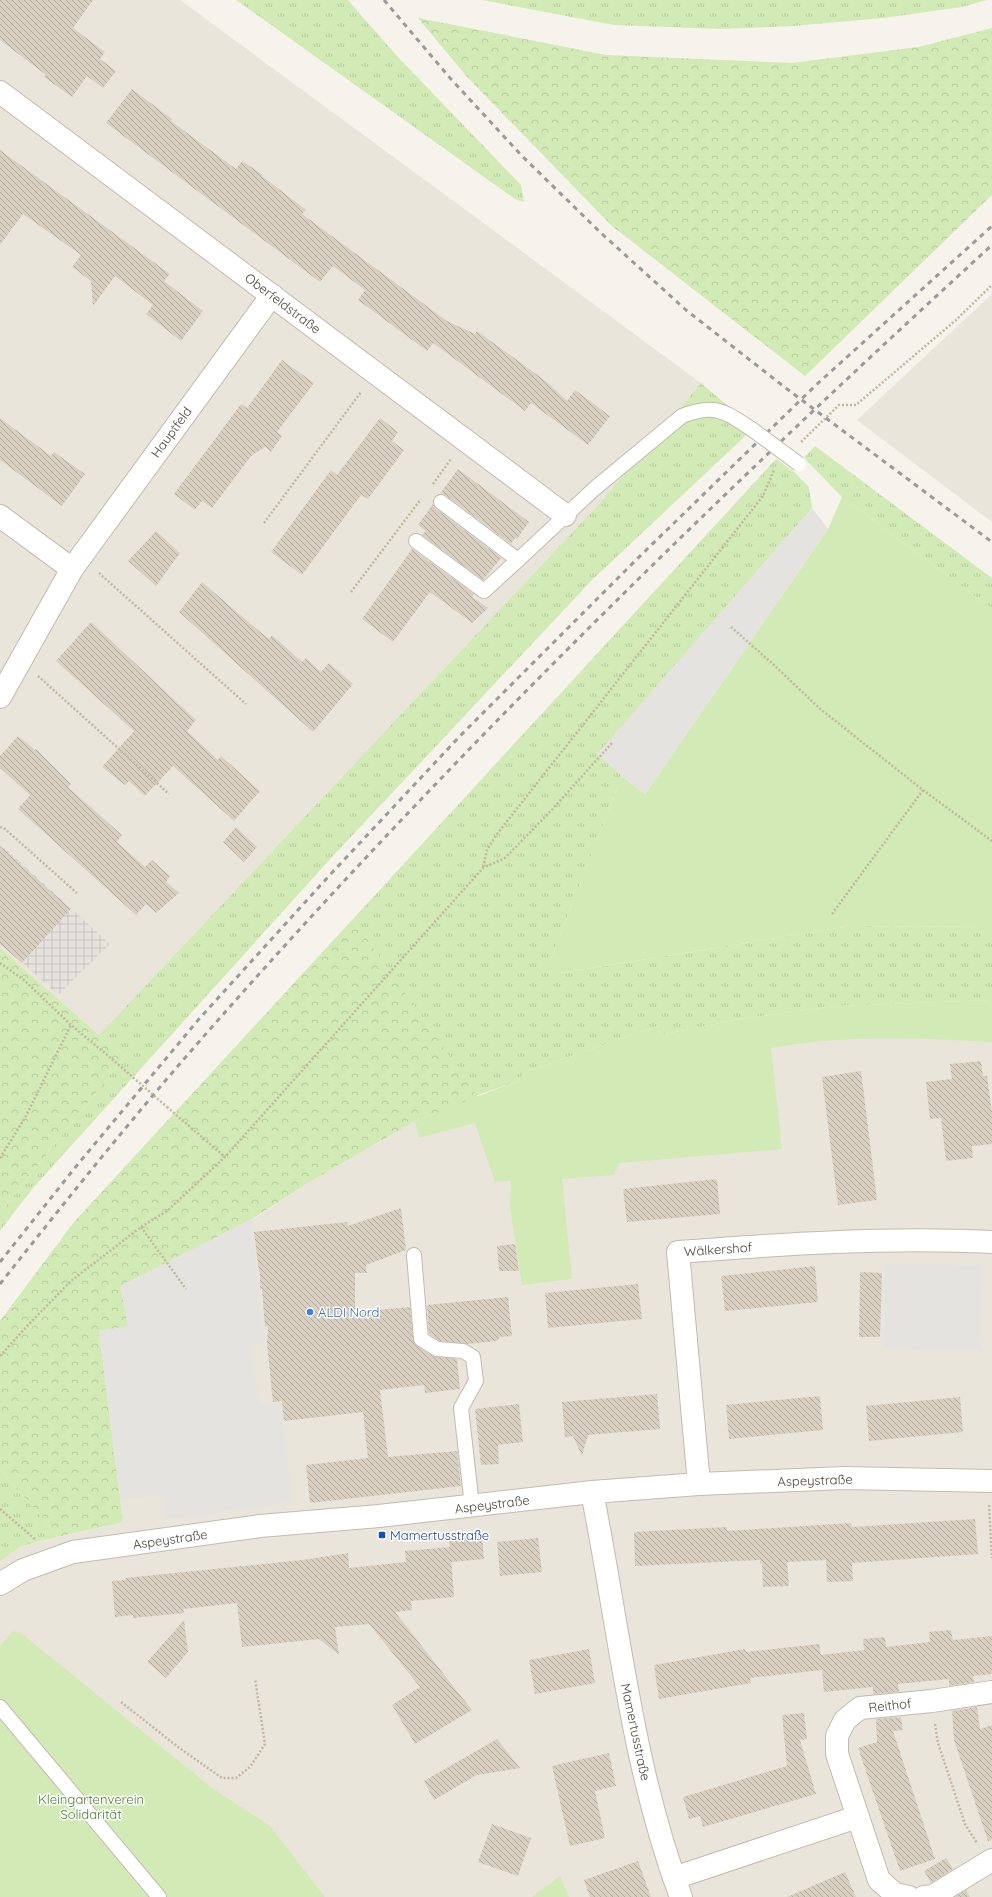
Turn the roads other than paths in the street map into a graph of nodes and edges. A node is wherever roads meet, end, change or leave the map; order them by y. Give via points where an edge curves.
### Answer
1 (0, 92) edge
2 (272, 295) junction
3 (799, 464) dead end
4 (441, 502) dead end
5 (565, 515) junction
6 (0, 516) edge
7 (416, 541) dead end
8 (518, 560) junction
9 (77, 563) junction
10 (0, 697) edge
11 (992, 1242) edge
12 (414, 1255) dead end
13 (990, 1481) edge
14 (699, 1484) junction
15 (592, 1492) junction
16 (472, 1506) junction
17 (0, 1584) edge
18 (992, 1692) edge
19 (0, 1707) edge
20 (857, 1817) junction
21 (990, 1861) edge
22 (677, 1888) edge
23 (159, 1897) edge
24 (909, 1897) edge
25 (924, 1897) edge

1 - 2 street, Oberfeldstraße
2 - 5 street, Oberfeldstraße
2 - 9 street, Hauptfeld
3 - 5 lane, bridge via 736,418 712,408 698,409 682,416
4 - 8 lane
5 - 8 lane
6 - 9 street
7 - 8 lane via 484,591
9 - 10 street, Hauptfeld
11 - 14 street, Wälkershof via 897,1240 794,1243 678,1252
12 - 16 lane via 421,1339 437,1349 463,1350 473,1357 476,1381 461,1408
13 - 14 street, Aspeystraße via 844,1478
14 - 15 street, Aspeystraße
15 - 16 street, Aspeystraße
15 - 22 street, Mamertusstraße via 627,1693 647,1786
16 - 17 street, Aspeystraße via 260,1526 73,1552 23,1570
18 - 20 street, Reithof via 860,1708 845,1720 837,1736 837,1754
19 - 23 lane
20 - 22 street
20 - 24 street, Reithof via 879,1880 895,1894
21 - 25 street via 933,1896

